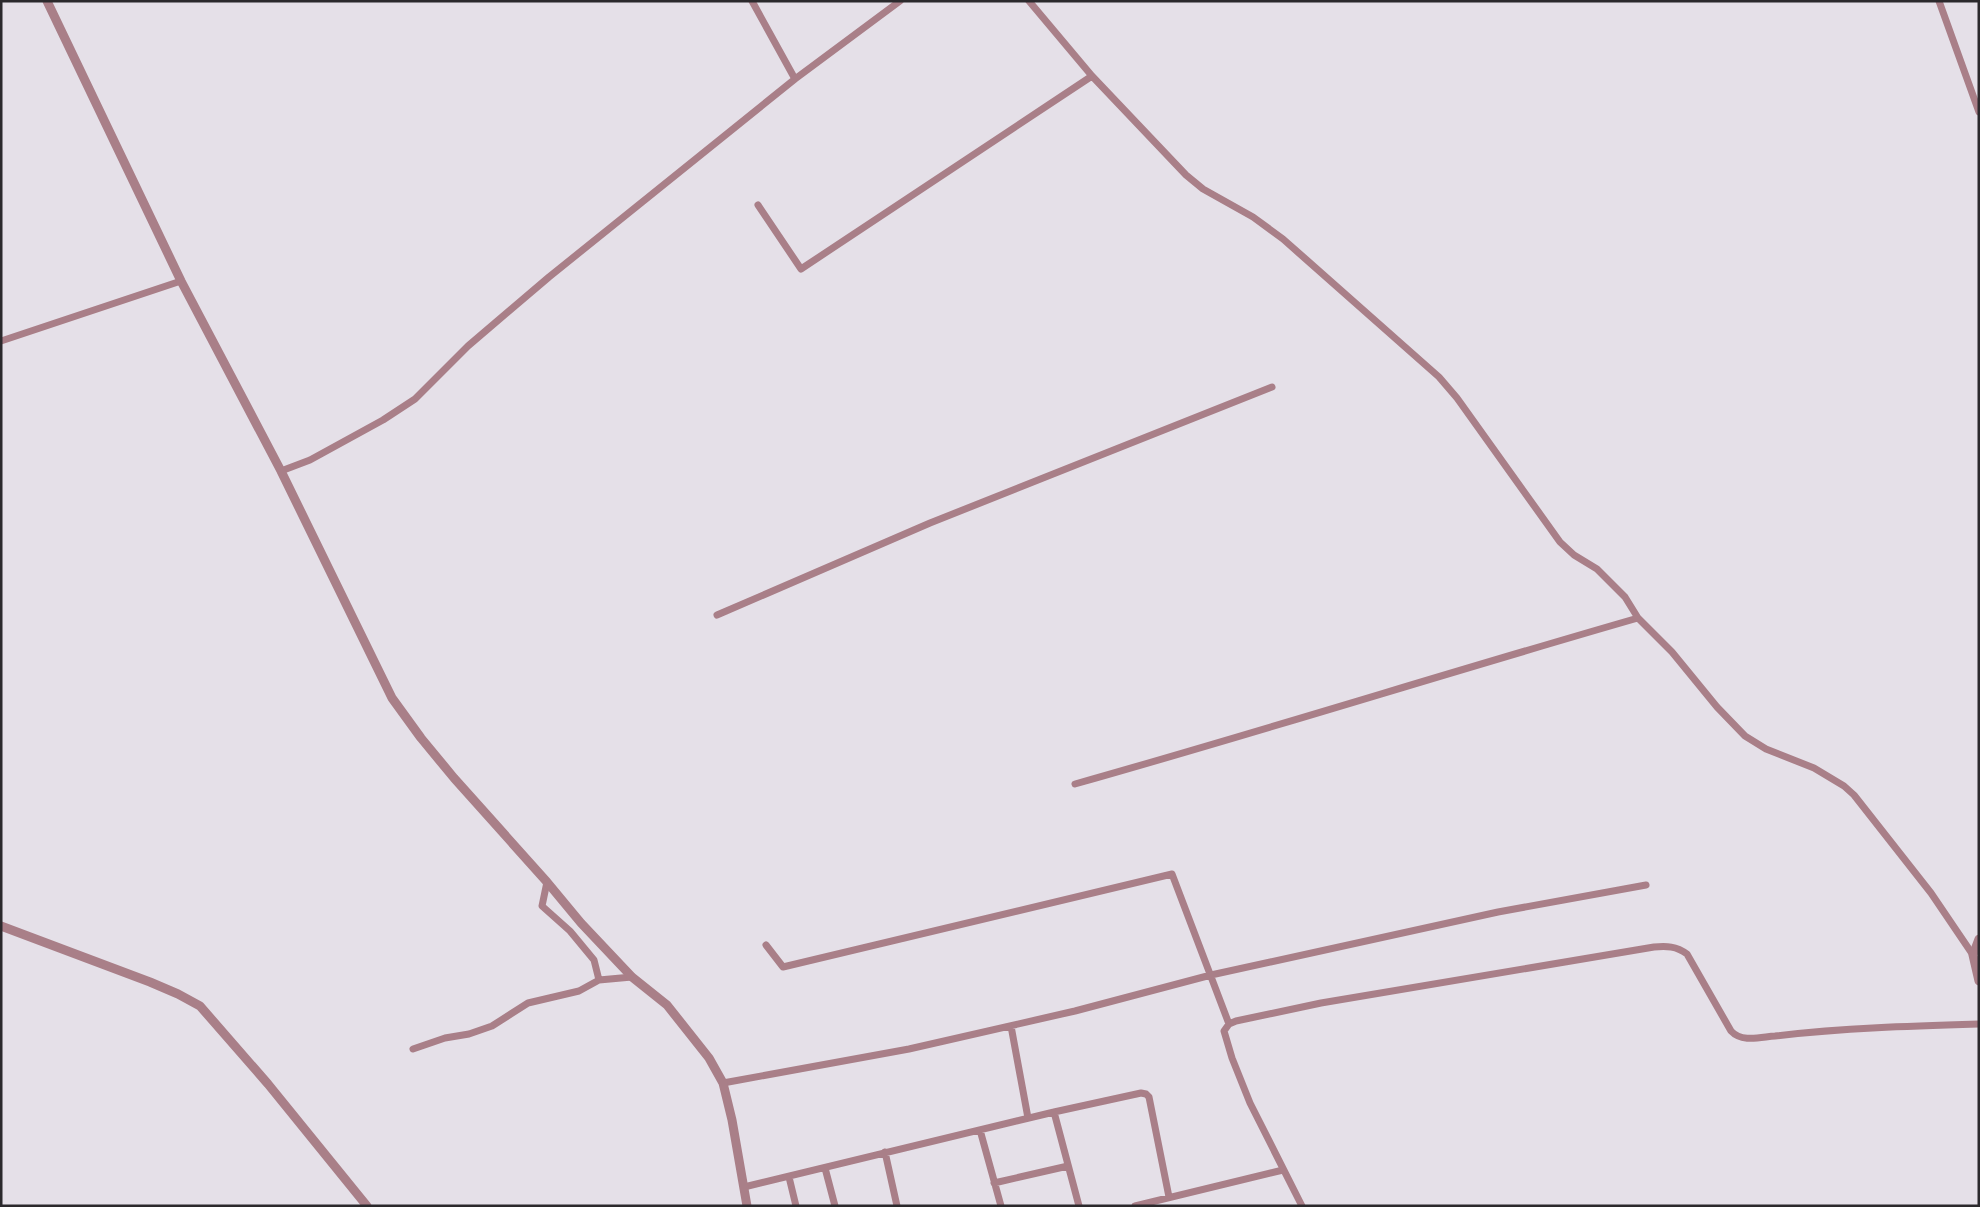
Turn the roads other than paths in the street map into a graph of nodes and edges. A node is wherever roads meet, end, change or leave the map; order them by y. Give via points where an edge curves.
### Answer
1 (46, 1) edge
2 (752, 1) edge
3 (900, 1) edge
4 (1029, 1) edge
5 (1940, 1) edge
6 (1092, 76) junction
7 (795, 78) junction
8 (1979, 112) edge
9 (758, 205) dead end
10 (181, 281) junction
11 (1, 341) edge
12 (1272, 387) dead end
13 (281, 472) junction
14 (717, 615) dead end
15 (1638, 618) junction
16 (1075, 784) dead end
17 (547, 882) junction
18 (1646, 885) dead end
19 (1, 926) edge
20 (1979, 940) edge
21 (766, 945) dead end
22 (1973, 955) junction
23 (1211, 975) junction
24 (632, 977) junction
25 (599, 980) junction
26 (1979, 981) edge
27 (1229, 1024) junction
28 (1979, 1024) edge
29 (1012, 1026) junction
30 (413, 1049) dead end
31 (723, 1083) junction
32 (1054, 1112) junction
33 (1028, 1118) junction
34 (980, 1130) junction
35 (886, 1152) junction
36 (1068, 1166) junction
37 (825, 1168) junction
38 (1283, 1170) junction
39 (789, 1177) junction
40 (994, 1182) junction
41 (744, 1187) junction
42 (1169, 1197) junction
43 (367, 1206) edge
44 (747, 1206) edge
45 (796, 1206) edge
46 (835, 1206) edge
47 (897, 1206) edge
48 (1001, 1206) edge
49 (1079, 1206) edge
50 (1135, 1206) edge
51 (1302, 1206) edge

1 - 10 street
2 - 7 street
3 - 7 street
4 - 6 street
5 - 8 street
6 - 9 street via 801,269
6 - 15 street via 1186,175 1203,189 1266,226 1426,364 1457,398 1560,542 1610,581
7 - 13 street via 549,277 468,346 415,399 310,460
10 - 11 street
10 - 13 street
12 - 14 street via 930,523
13 - 17 street via 392,698 454,778
15 - 16 street
15 - 22 street via 1745,736 1822,772 1854,795 1931,893
17 - 24 street
17 - 25 street via 542,906 570,931 594,960
18 - 23 street via 1498,912
19 - 43 street via 150,982 200,1006
20 - 22 street
21 - 23 street via 783,967 1172,874
22 - 26 street
23 - 27 street
23 - 29 street
24 - 25 street
24 - 31 street via 667,1005 709,1058
25 - 30 street via 578,991 528,1004 492,1026
27 - 28 street via 1330,1002 1668,946 1687,954 1731,1031 1740,1038 1834,1029
27 - 38 street via 1224,1035 1232,1058
29 - 31 street via 880,1055
29 - 33 street
31 - 41 street
32 - 33 street
32 - 36 street
32 - 42 street via 1136,1093 1146,1094
33 - 34 street
34 - 35 street
34 - 40 street
35 - 37 street
35 - 47 street
36 - 40 street
36 - 49 street
37 - 39 street
37 - 46 street
38 - 42 street
38 - 51 street
39 - 41 street
39 - 45 street
40 - 48 street
41 - 44 street
42 - 50 street

